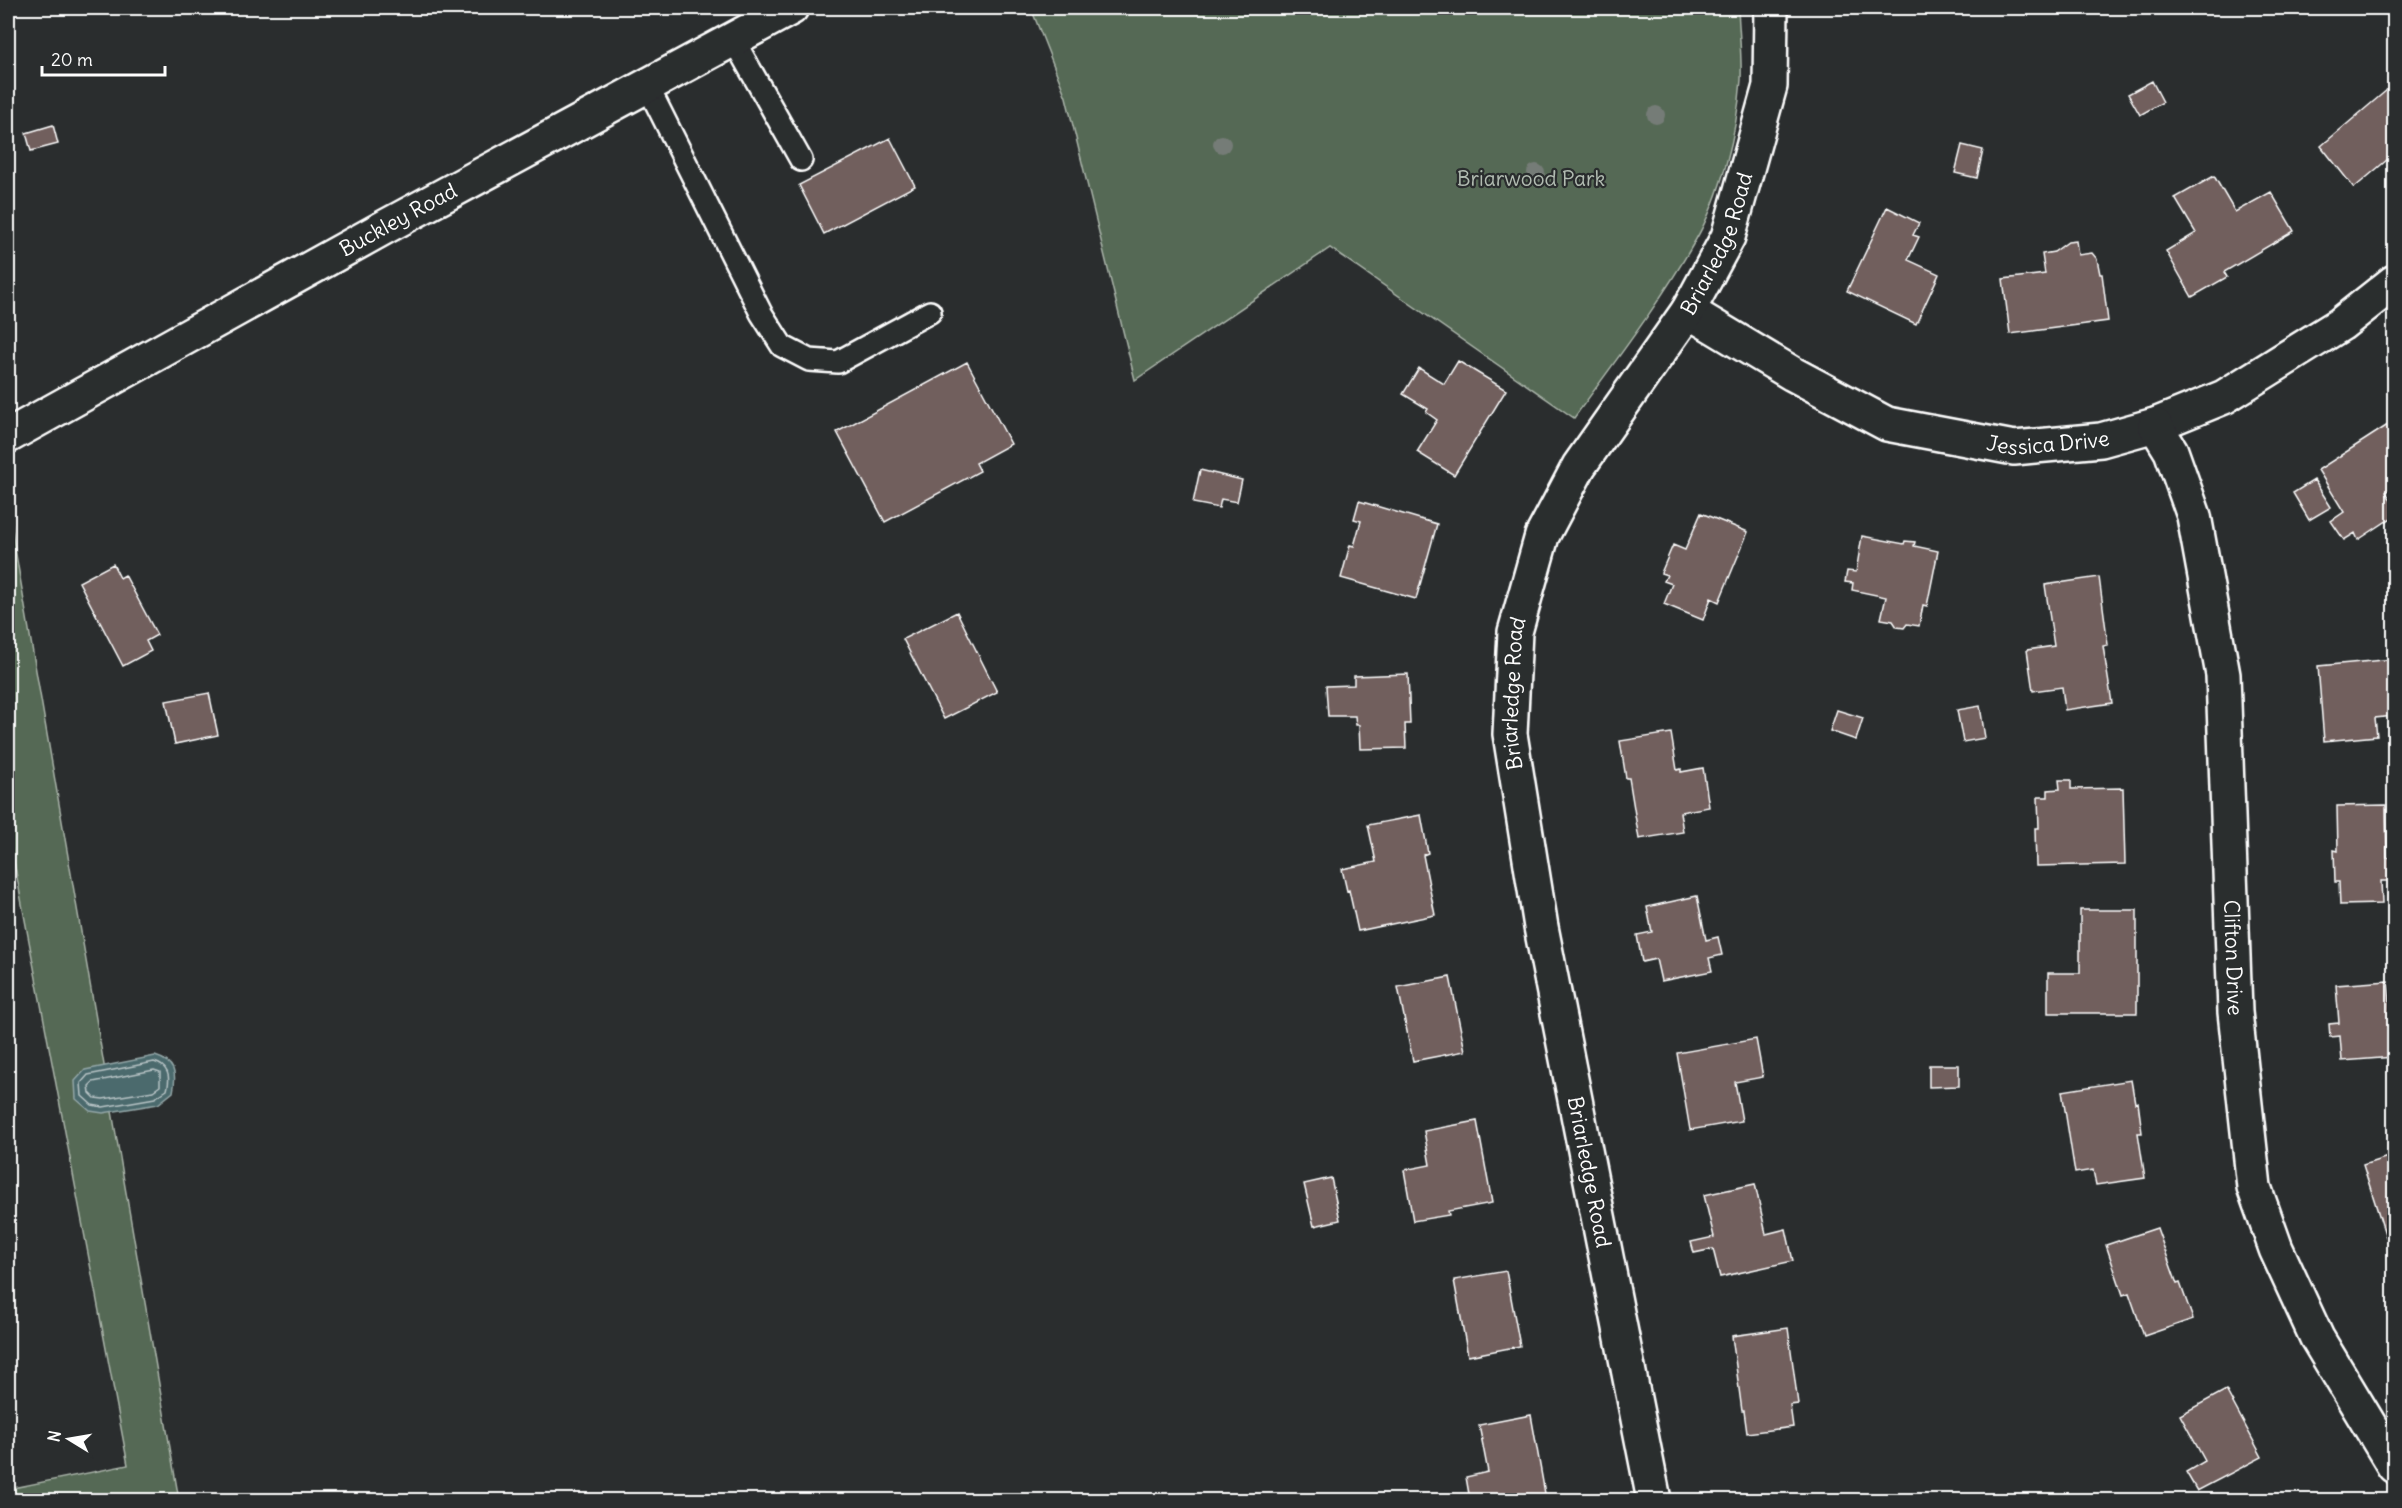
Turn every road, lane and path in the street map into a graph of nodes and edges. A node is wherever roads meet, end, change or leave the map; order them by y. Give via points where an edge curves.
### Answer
1 (791, 8) edge
2 (1771, 8) edge
3 (733, 39) junction
4 (647, 85) junction
5 (801, 160) dead end
6 (2394, 282) edge
7 (1688, 311) junction
8 (930, 312) dead end
9 (2155, 425) junction
10 (8, 436) edge
11 (2394, 1466) edge
12 (1654, 1500) edge

1 - 3 street, Buckley Road
2 - 7 street, Briarledge Road via 1770,86 1728,237
3 - 4 street, Buckley Road
3 - 5 lane
4 - 8 lane via 761,313 782,346 809,360 838,362
4 - 10 street, Buckley Road
6 - 9 street, Jessica Drive via 2341,324 2224,397
7 - 9 street, Jessica Drive via 1887,424 2014,448 2101,440
7 - 12 street, Briarledge Road via 1579,466 1542,536 1515,632 1510,734 1541,927
9 - 11 street, Clifton Drive via 2171,451 2194,516 2223,675 2235,1012 2253,1187 2276,1249 2317,1338

